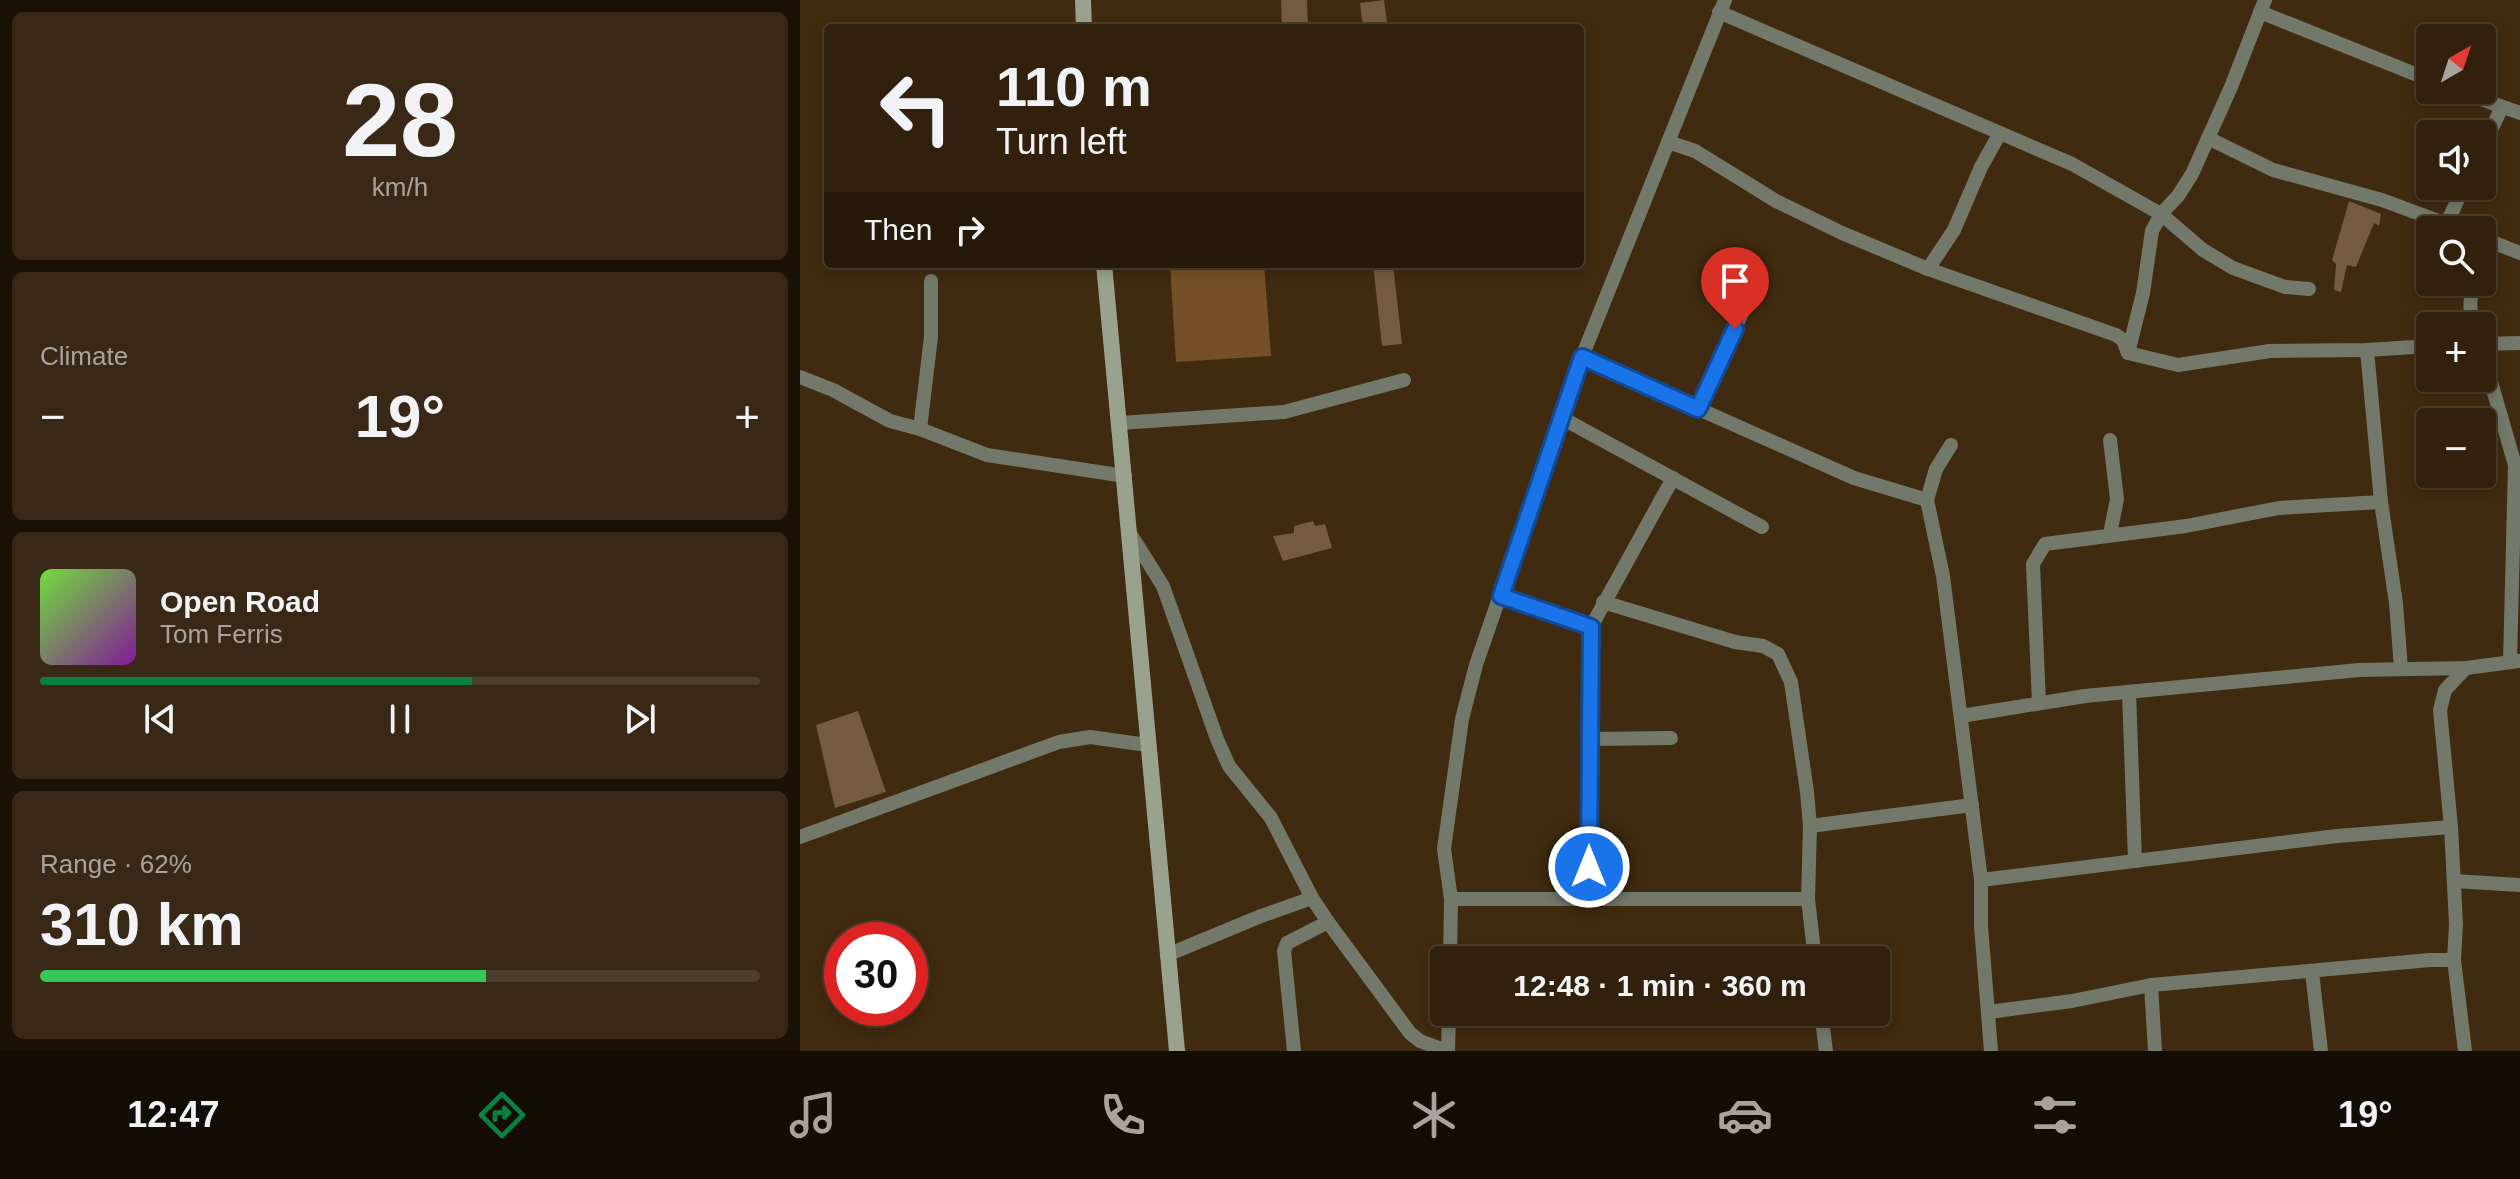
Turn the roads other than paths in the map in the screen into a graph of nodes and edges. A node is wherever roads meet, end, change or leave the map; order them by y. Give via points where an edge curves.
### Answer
1 (1083, 0) edge
2 (1722, 6) edge
3 (2262, 6) edge
4 (1084, 24) edge
5 (2416, 74) edge
6 (2494, 104) edge
7 (2502, 107) junction
8 (2520, 113) edge
9 (2496, 120) edge
10 (2000, 133) junction
11 (2208, 138) junction
12 (1668, 142) junction
13 (2161, 214) junction
14 (2427, 216) edge
15 (2496, 243) edge
16 (2520, 253) edge
17 (1104, 268) edge
18 (1928, 269) junction
19 (931, 281) dead end
20 (2309, 289) dead end
21 (1747, 302) dead end
22 (2520, 343) edge
23 (2496, 344) edge
24 (2416, 347) edge
25 (2367, 350) junction
26 (2128, 353) junction
27 (1582, 357) junction
28 (800, 377) edge
29 (1404, 380) dead end
30 (2494, 392) edge
31 (1698, 409) junction
32 (1560, 417) junction
33 (1120, 423) junction
34 (920, 429) junction
35 (2110, 440) dead end
36 (1951, 445) dead end
37 (1125, 476) junction
38 (1673, 478) junction
39 (1927, 500) junction
40 (2381, 502) junction
41 (1762, 527) dead end
42 (2110, 534) junction
43 (1131, 535) junction
44 (1501, 596) junction
45 (1603, 602) junction
46 (1591, 627) junction
47 (2515, 661) edge
48 (2431, 668) junction
49 (2466, 668) junction
50 (2401, 669) junction
51 (2445, 690) junction
52 (2129, 692) junction
53 (2039, 703) junction
54 (1961, 716) junction
55 (1671, 738) dead end
56 (1588, 739) junction
57 (1147, 745) junction
58 (1972, 805) junction
59 (1810, 826) junction
60 (2451, 827) junction
61 (800, 837) edge
62 (2135, 861) junction
63 (1981, 880) junction
64 (2454, 881) junction
65 (2520, 885) edge
66 (1312, 898) junction
67 (1451, 899) junction
68 (1589, 899) junction
69 (1808, 899) junction
70 (1328, 922) junction
71 (1450, 946) edge
72 (1813, 946) edge
73 (1167, 955) junction
74 (2454, 960) junction
75 (2312, 972) junction
76 (2151, 985) junction
77 (1989, 1012) junction
78 (1448, 1026) edge
79 (1823, 1026) edge
80 (1177, 1051) edge
81 (1294, 1051) edge
82 (1447, 1051) edge
83 (1826, 1051) edge
84 (1991, 1051) edge
85 (2155, 1051) edge
86 (2321, 1051) edge
87 (2465, 1051) edge

1 - 4 main road
2 - 10 street
2 - 12 street
3 - 5 street
3 - 11 street
6 - 7 street
7 - 8 street
7 - 9 street
10 - 13 street via 2072,164
10 - 18 street via 1954,230
11 - 13 street via 2192,174
11 - 14 street via 2273,170
12 - 18 street via 1695,151 1776,201
12 - 27 street
13 - 20 street via 2233,268 2285,287
13 - 26 street via 2152,231
15 - 16 street
17 - 33 main road
18 - 26 street via 2116,335
19 - 34 street via 931,337
21 - 31 street
22 - 23 street
24 - 25 street
25 - 26 street via 2270,351 2178,365
25 - 40 street
27 - 31 street
27 - 32 street
28 - 34 street via 890,421
29 - 33 street via 1284,412
30 - 47 street via 2515,465
31 - 39 street via 1854,478
32 - 38 street
32 - 44 street
33 - 37 main road
34 - 37 street via 987,455
35 - 42 street via 2117,499
36 - 39 street via 1936,469
37 - 43 main road
38 - 41 street
38 - 45 street
39 - 54 street
40 - 42 street via 2279,508
40 - 50 street
42 - 53 street via 2045,544 2033,564
43 - 57 main road
43 - 66 street via 1163,586 1229,766 1271,818
44 - 46 street
44 - 67 street via 1462,719 1444,849
45 - 46 street
45 - 59 street via 1778,654 1791,682
46 - 56 street
47 - 49 street
48 - 49 street
48 - 50 street
48 - 51 street
49 - 51 street
50 - 52 street
51 - 60 street via 2440,710
52 - 53 street
52 - 62 street
53 - 54 street
54 - 58 street
55 - 56 street
56 - 68 street
57 - 61 street via 1090,737 1059,742
57 - 73 main road
58 - 59 street
58 - 63 street
59 - 69 street
60 - 62 street
60 - 64 street
62 - 63 street
63 - 77 street
64 - 65 street
64 - 74 street
66 - 70 street
66 - 73 street
67 - 68 street
67 - 71 street
68 - 69 street
69 - 72 street
70 - 81 street via 1287,943 1284,951
70 - 82 street via 1410,1033
73 - 80 main road
74 - 75 street
74 - 87 street
75 - 76 street
75 - 86 street
76 - 77 street
76 - 85 street
77 - 84 street
78 - 82 street
79 - 83 street

